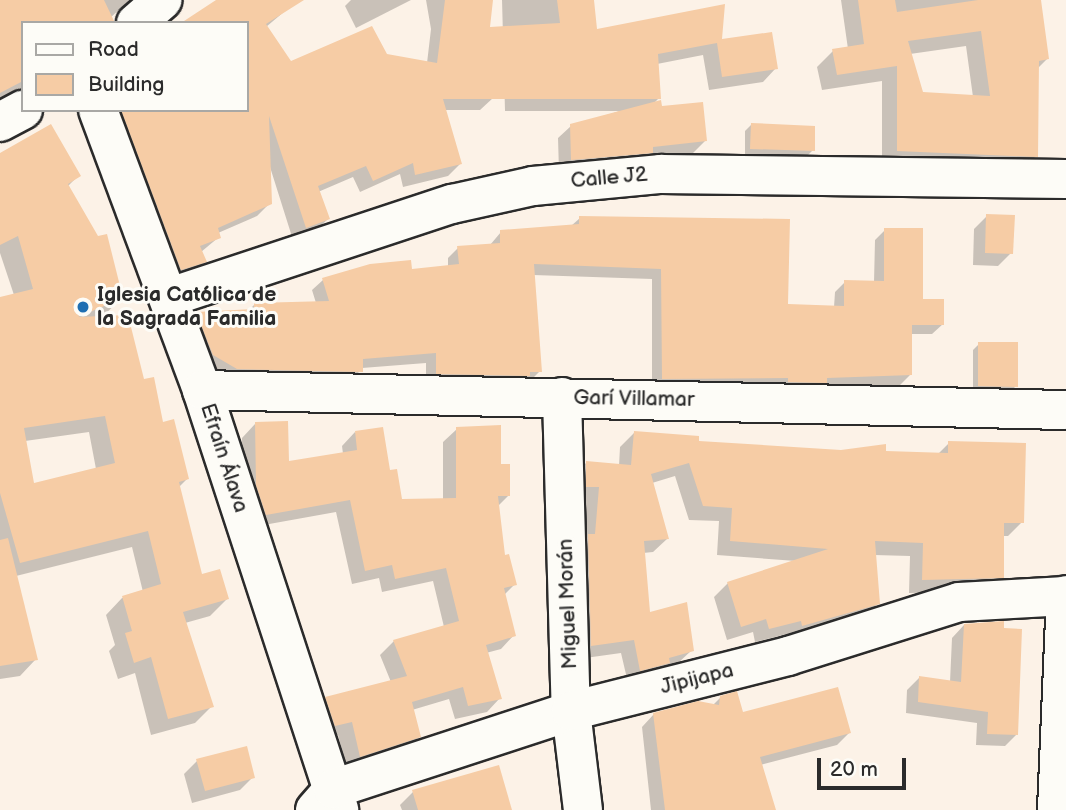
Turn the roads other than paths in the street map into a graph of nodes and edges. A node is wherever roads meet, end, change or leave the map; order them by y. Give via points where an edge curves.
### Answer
1 (162, 0) edge
2 (138, 21) edge
3 (21, 111) edge
4 (99, 112) edge
5 (0, 122) edge
6 (1066, 178) edge
7 (170, 297) junction
8 (202, 390) junction
9 (562, 397) junction
10 (1066, 410) edge
11 (1066, 596) edge
12 (571, 711) junction
13 (1064, 722) edge
14 (329, 803) edge
15 (1053, 808) edge
16 (583, 810) edge

1 - 2 street
3 - 5 street
4 - 7 street, Efraín Álava
6 - 7 street, Calle J2 via 661,174 561,182 452,204
7 - 8 street, Efraín Álava
8 - 9 street, Garí Villamar
8 - 14 street, Efraín Álava
9 - 10 street, Garí Villamar
9 - 12 street, Miguel Morán
11 - 12 street, Jipijapa via 959,602 788,656
11 - 13 street
12 - 14 street, Jipijapa
12 - 16 street, Miguel Morán
13 - 15 street

